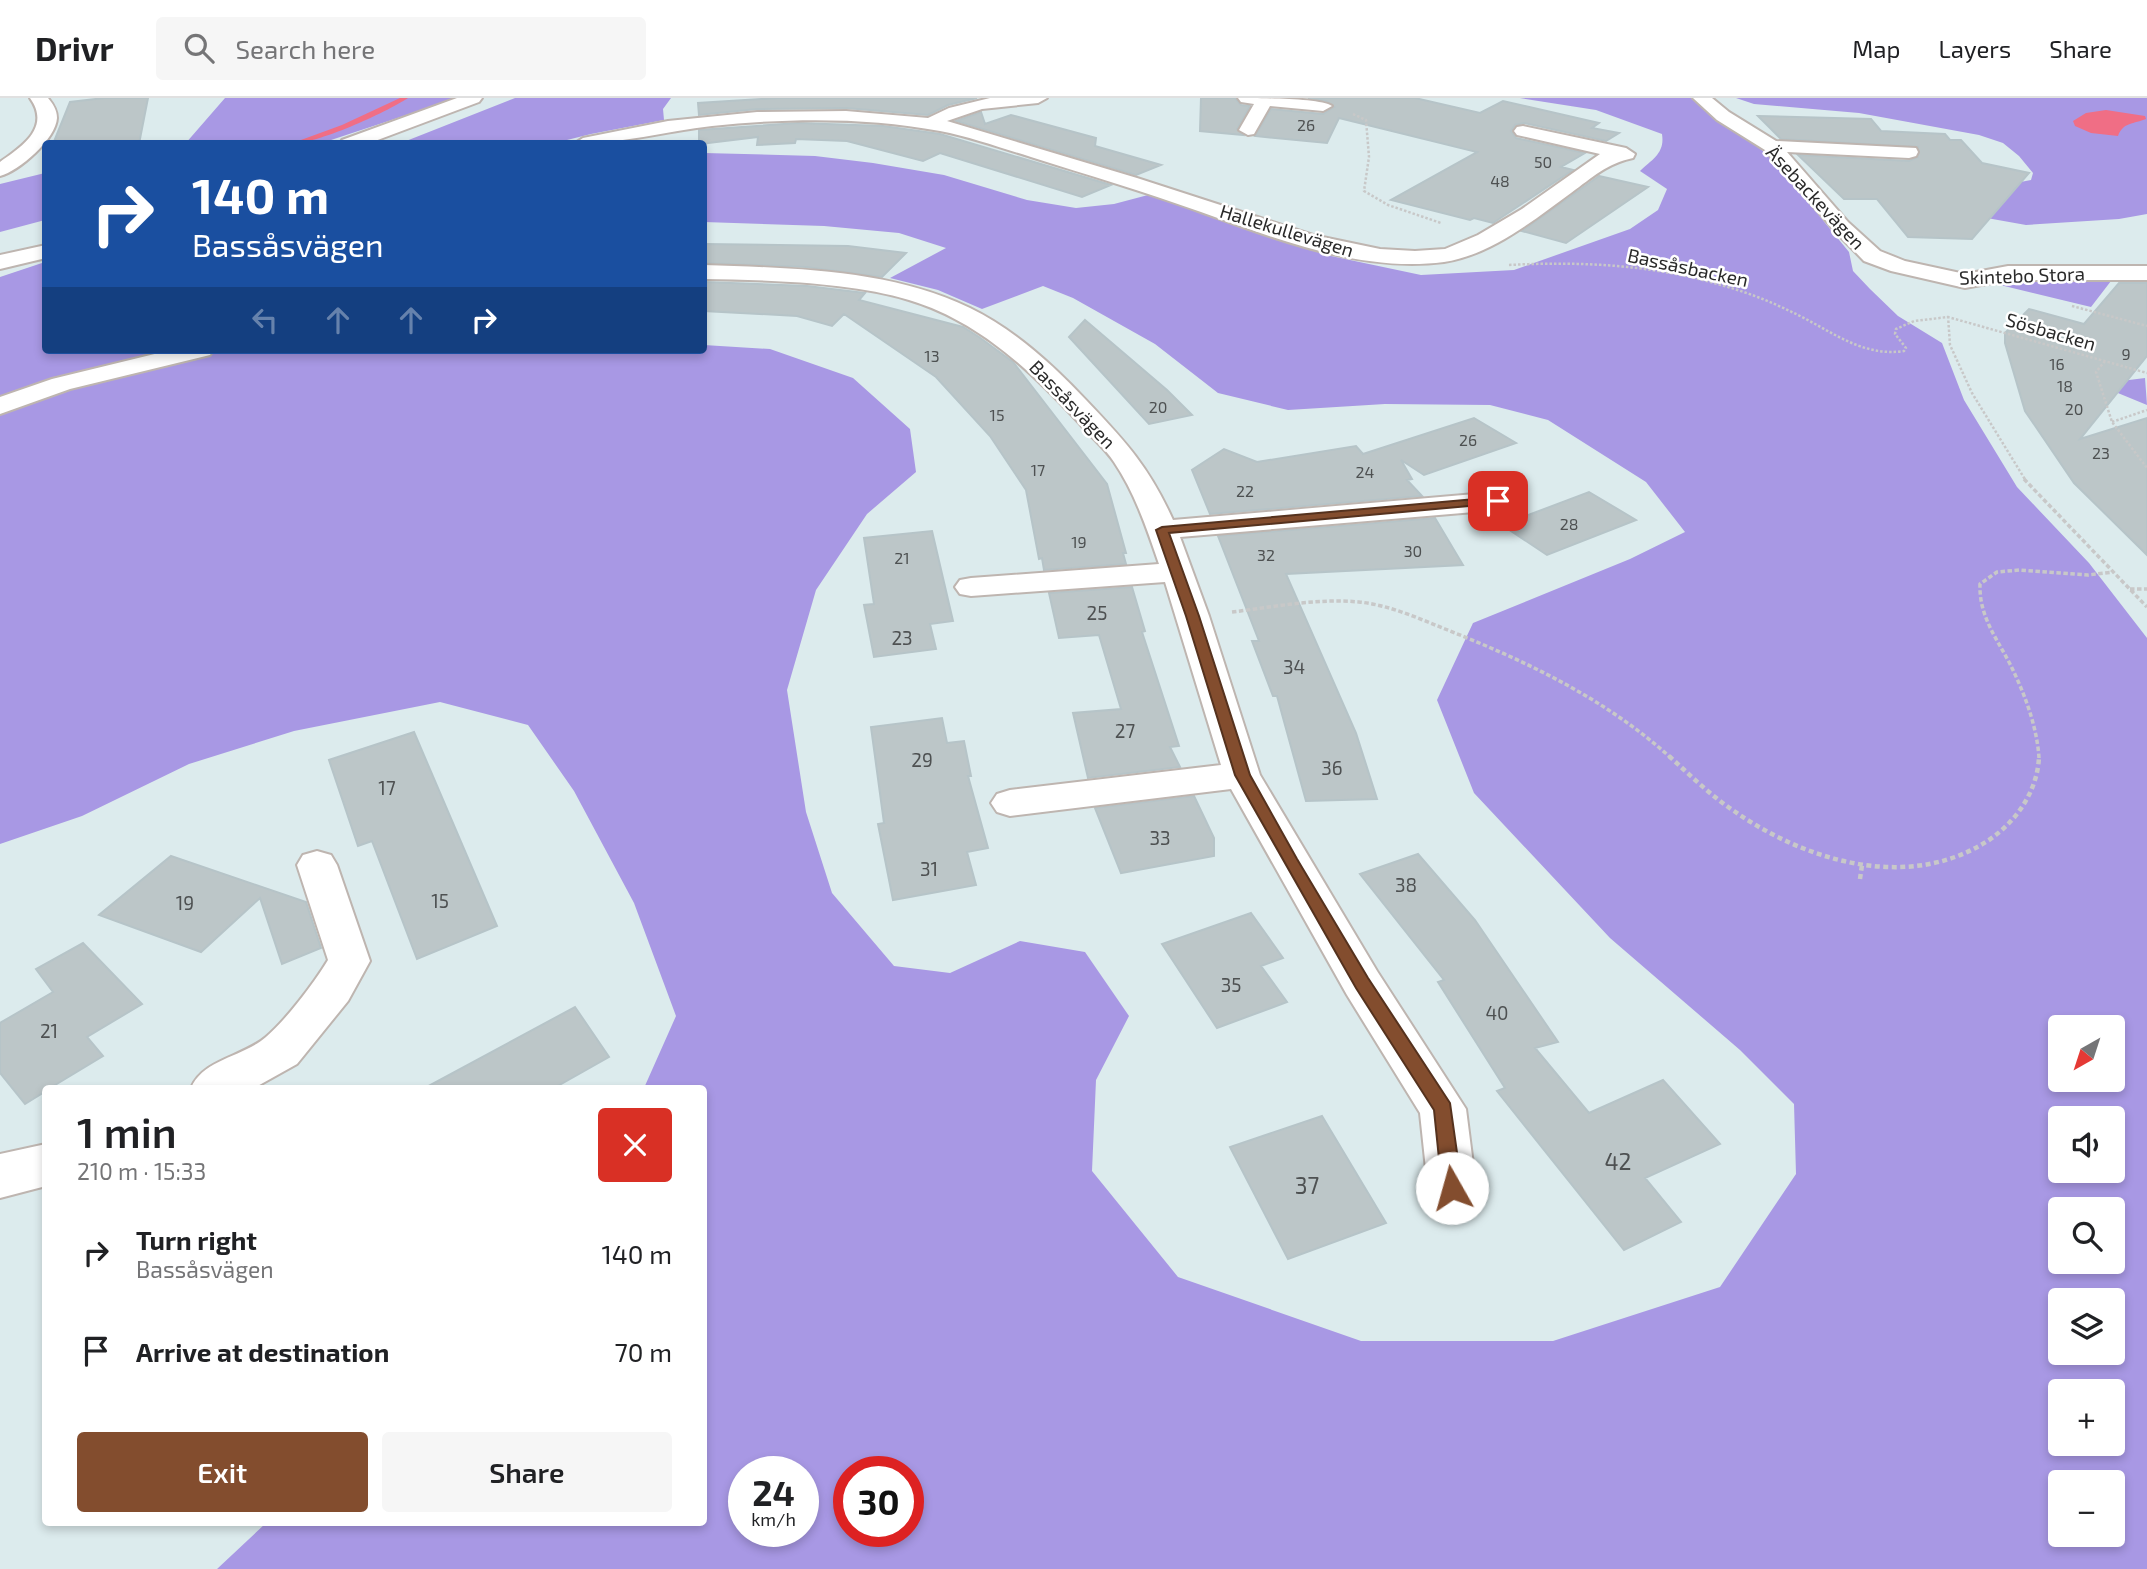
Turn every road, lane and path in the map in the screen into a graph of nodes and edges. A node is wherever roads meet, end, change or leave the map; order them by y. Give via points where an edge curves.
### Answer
1 (39, 98) edge
2 (473, 98) edge
3 (493, 98) edge
4 (1038, 98) edge
5 (1702, 98) edge
6 (1256, 99) edge
7 (985, 101) edge
8 (1322, 106) dead end
9 (780, 108) edge
10 (1352, 114) dead end
11 (932, 124) junction
12 (1248, 130) dead end
13 (1523, 131) dead end
14 (360, 140) edge
15 (387, 140) edge
16 (603, 140) edge
17 (1772, 146) junction
18 (1909, 152) dead end
19 (0, 170) edge
20 (42, 237) edge
21 (1489, 238) junction
22 (0, 248) edge
23 (42, 252) edge
24 (0, 262) edge
25 (1500, 266) dead end
26 (1899, 266) joint
27 (707, 272) edge
28 (2147, 273) edge
29 (1965, 281) junction
30 (1948, 317) junction
31 (185, 354) edge
32 (2105, 361) junction
33 (2147, 373) edge
34 (0, 406) edge
35 (2147, 410) edge
36 (2112, 422) junction
37 (2147, 468) edge
38 (1498, 501) dead end
39 (1162, 530) junction
40 (1177, 572) junction
41 (2114, 572) junction
42 (971, 587) dead end
43 (2147, 589) edge
44 (2130, 590) junction
45 (2147, 607) edge
46 (1193, 616) junction
47 (1242, 775) junction
48 (1010, 803) dead end
49 (317, 865) dead end
50 (1862, 865) junction
51 (1860, 879) dead end
52 (219, 1085) edge
53 (42, 1166) edge
54 (0, 1177) edge
55 (1452, 1188) dead end

1 - 19 street via 48,107 49,119 39,138
2 - 14 street
3 - 15 street
4 - 7 street, Hallekullevägen
5 - 17 street, Äsebackevägen
6 - 8 street
6 - 12 street
7 - 11 street, Hallekullevägen
9 - 11 street, Hallekullevägen
9 - 16 street, Hallekullevägen
10 - 21 path via 1366,120 1369,134 1364,191 1388,205
11 - 21 street, Hallekullevägen via 1351,251 1421,258 1465,251
13 - 21 street, Hallekullevägen via 1626,154 1608,157
17 - 18 street
17 - 26 street, Äsebackevägen via 1866,252
20 - 22 street
23 - 24 street
25 - 30 path, Bassåsbacken via 1626,267 1716,282 1769,300 1861,346 1889,353 1906,348 1895,334 1902,324
26 - 29 street, Skintebo Stora
27 - 39 street, Bassåsvägen via 880,286 962,313 1044,370 1086,413 1125,457
28 - 29 street, Skintebo Stora via 2008,273
29 - 30 path via 1953,290
30 - 32 path, Sösbacken
30 - 41 path via 1950,345 1972,393 2022,477
31 - 34 street via 61,384
32 - 33 path, Sösbacken
32 - 36 path via 2096,372
35 - 36 path
36 - 37 path
38 - 39 street
39 - 40 street, Bassåsvägen
40 - 42 street
40 - 46 street, Bassåsvägen
41 - 44 path
41 - 50 path via 2088,575 2019,570 1997,572 1980,584 1978,604 2022,693 2039,755 2033,784 2021,809 1976,851 1945,864
43 - 44 path
44 - 45 path
46 - 47 street, Bassåsvägen
46 - 50 path via 1364,600 1400,611 1511,659 1614,713 1640,730 1700,786 1766,829
47 - 48 street
47 - 55 street, Bassåsvägen via 1355,972 1443,1109
49 - 52 street via 349,961 333,989 281,1051
50 - 51 path
53 - 54 street

